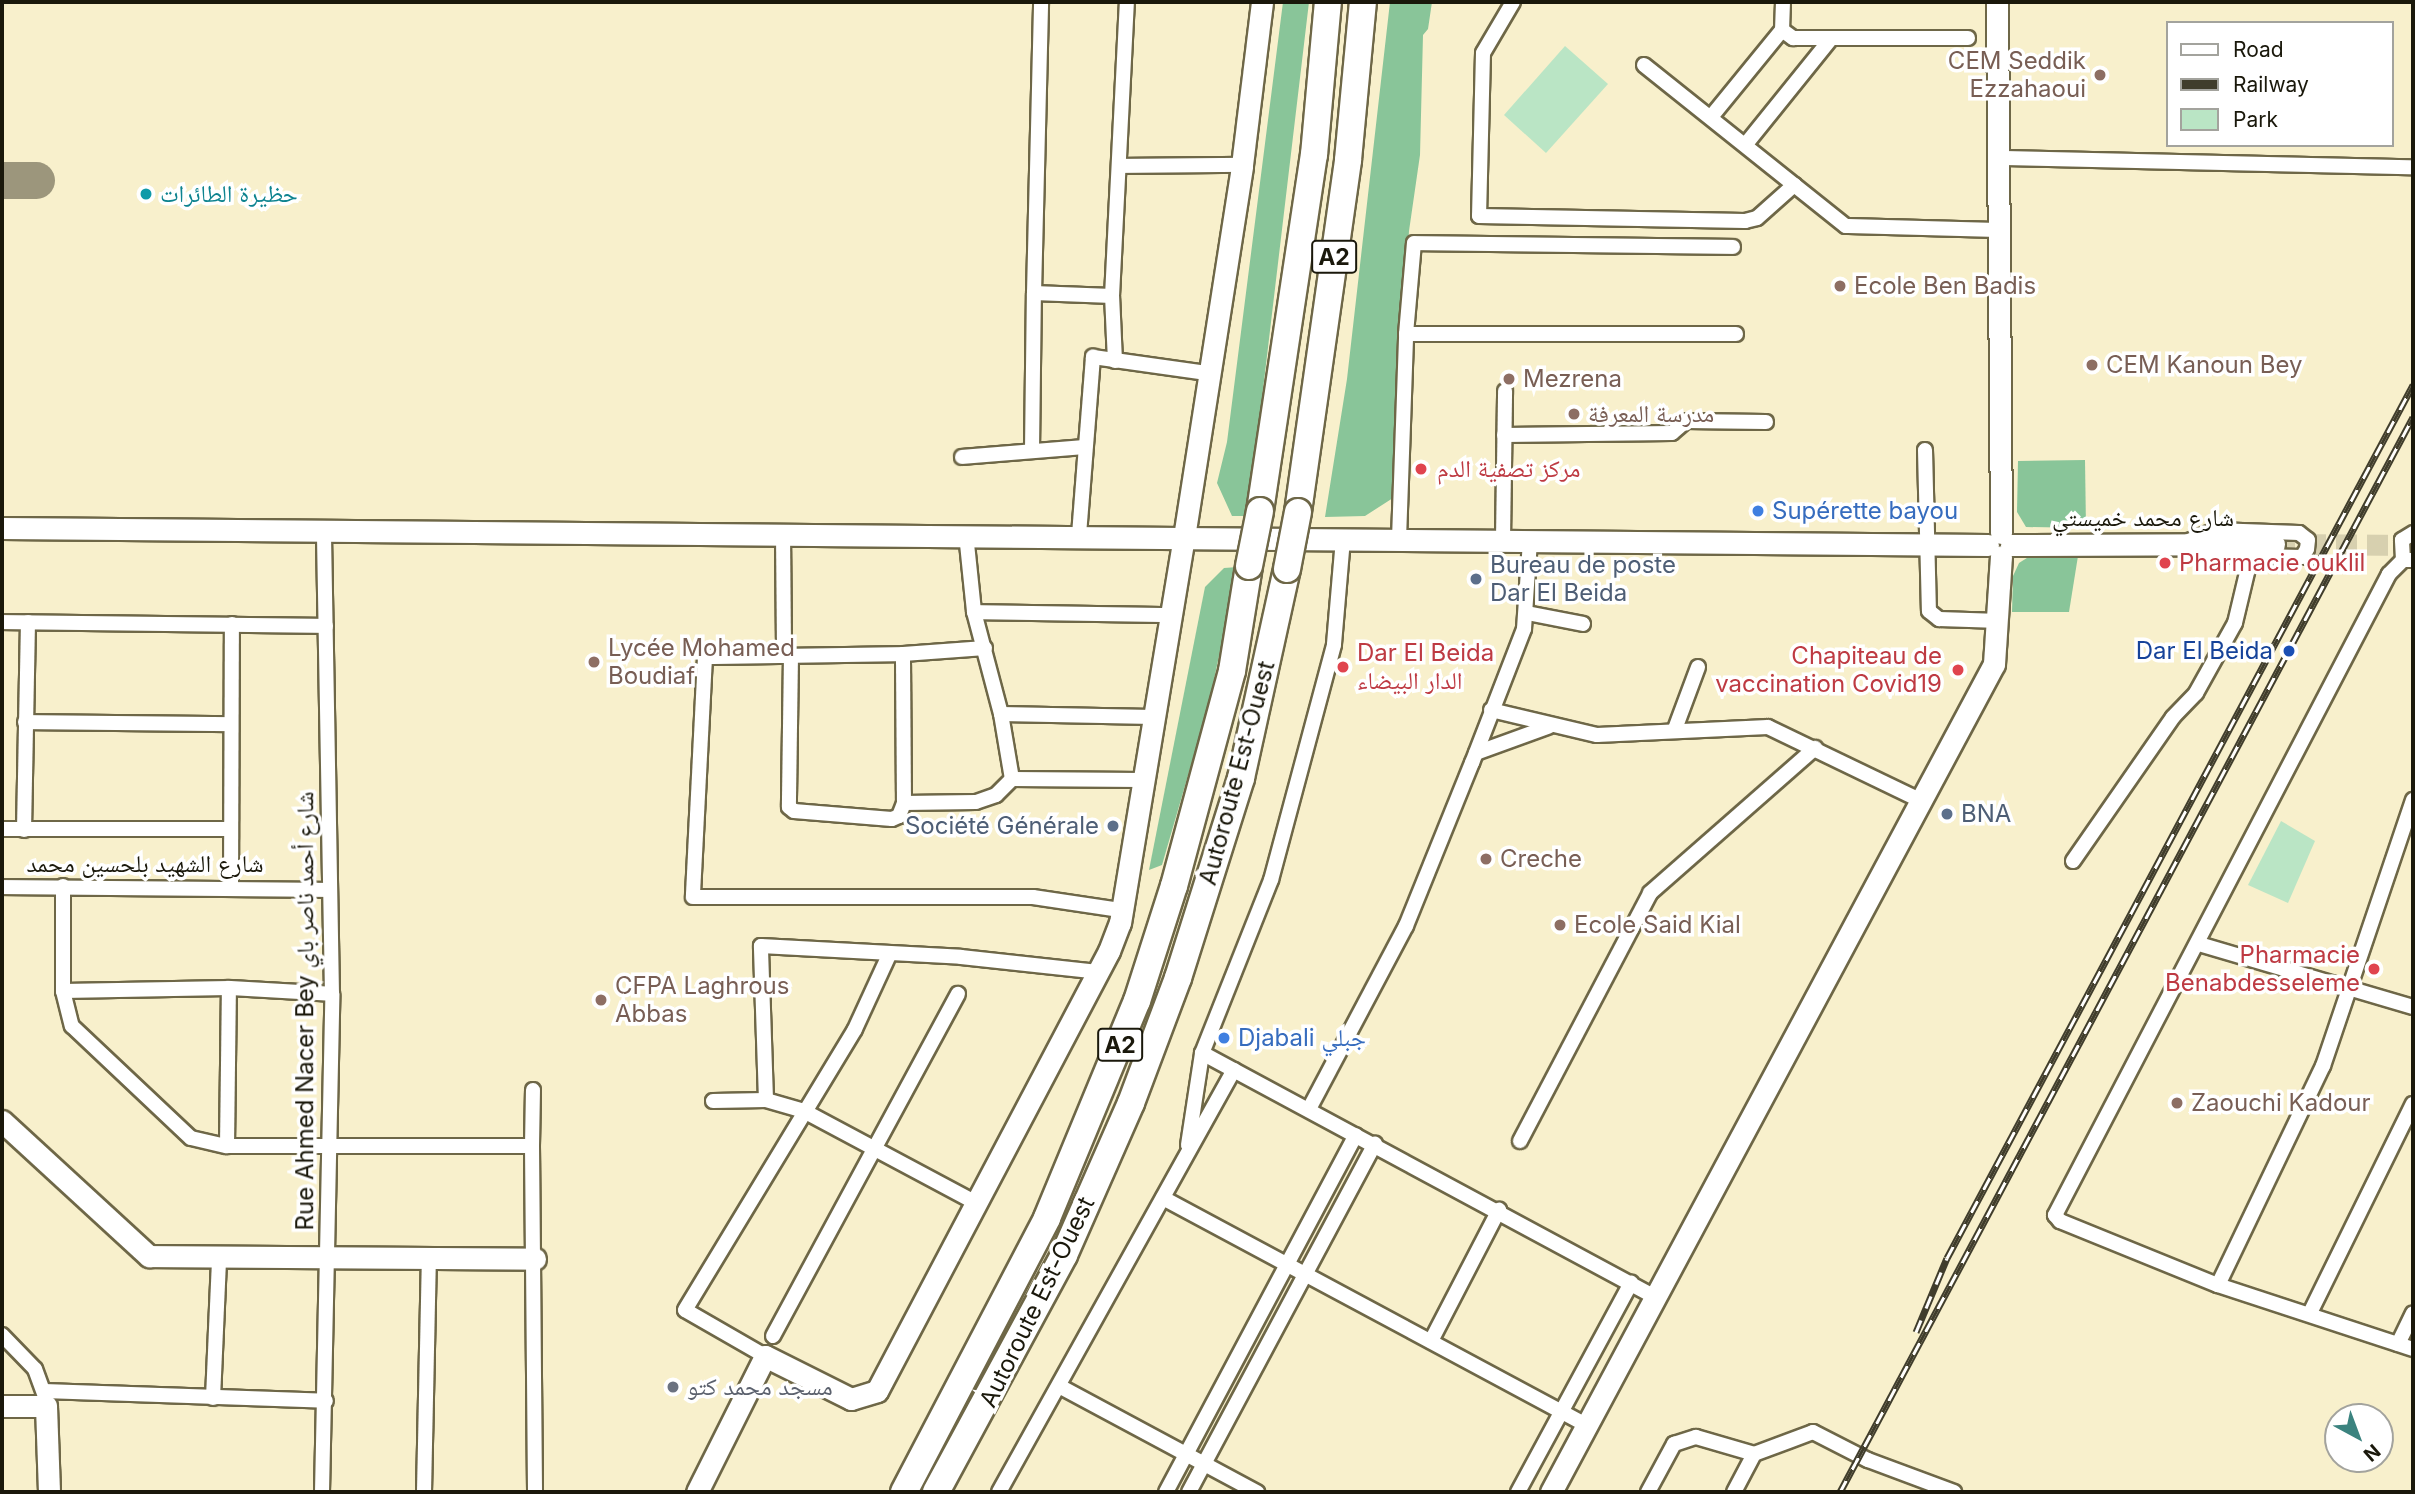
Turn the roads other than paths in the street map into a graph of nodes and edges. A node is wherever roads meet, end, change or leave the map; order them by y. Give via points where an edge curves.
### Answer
1 (1041, 2) edge
2 (1126, 2) edge
3 (1262, 2) edge
4 (1328, 2) edge
5 (1363, 2) edge
6 (1513, 2) edge
7 (1783, 2) edge
8 (1997, 2) edge
9 (1782, 30) junction
10 (1968, 38) dead end
11 (1830, 40) junction
12 (1644, 65) dead end
13 (1711, 117) junction
14 (1746, 144) junction
15 (2001, 158) junction
16 (1242, 165) junction
17 (1120, 166) junction
18 (2413, 167) edge
19 (1794, 185) junction
20 (2000, 230) junction
21 (1733, 247) dead end
22 (1034, 293) junction
23 (1112, 296) junction
24 (1406, 334) junction
25 (1736, 334) dead end
26 (1115, 361) junction
27 (1207, 373) junction
28 (1506, 391) dead end
29 (1766, 422) dead end
30 (1504, 435) junction
31 (1084, 447) junction
32 (1032, 450) junction
33 (1925, 450) dead end
34 (962, 457) dead end
35 (2, 528) edge
36 (324, 529) junction
37 (783, 533) junction
38 (2413, 533) edge
39 (966, 534) junction
40 (1079, 535) junction
41 (1184, 537) junction
42 (1343, 539) junction
43 (1399, 539) junction
44 (1503, 540) junction
45 (1530, 541) junction
46 (1927, 544) junction
47 (2181, 544) junction
48 (2274, 544) tunnel mouth
49 (2000, 545) junction
50 (2251, 556) junction
51 (2408, 560) edge
52 (974, 612) junction
53 (1527, 613) junction
54 (1171, 615) junction
55 (2000, 621) junction
56 (2, 622) edge
57 (28, 622) junction
58 (232, 624) junction
59 (1583, 624) dead end
60 (326, 626) junction
61 (985, 648) junction
62 (903, 654) junction
63 (788, 655) junction
64 (1698, 667) dead end
65 (1491, 710) junction
66 (1001, 714) junction
67 (1153, 717) junction
68 (25, 722) junction
69 (230, 724) junction
70 (1548, 727) junction
71 (1675, 729) junction
72 (1815, 748) junction
73 (1476, 753) junction
74 (1012, 779) junction
75 (1141, 780) junction
76 (1920, 800) junction
77 (2413, 800) edge
78 (904, 803) junction
79 (2, 829) edge
80 (228, 829) junction
81 (24, 830) junction
82 (2073, 861) dead end
83 (63, 886) junction
84 (231, 886) junction
85 (2, 887) edge
86 (329, 890) junction
87 (1120, 910) junction
88 (2199, 944) junction
89 (889, 955) junction
90 (1101, 972) junction
91 (2350, 987) junction
92 (229, 988) junction
93 (63, 991) junction
94 (958, 993) dead end
95 (332, 994) junction
96 (2413, 1007) edge
97 (1202, 1053) junction
98 (1234, 1070) junction
99 (533, 1090) dead end
100 (766, 1100) junction
101 (713, 1101) dead end
102 (2413, 1104) edge
103 (1309, 1109) junction
104 (803, 1110) junction
105 (2, 1121) edge
106 (1356, 1135) junction
107 (1520, 1141) dead end
108 (1376, 1143) junction
109 (227, 1146) junction
110 (329, 1146) junction
111 (532, 1146) junction
112 (871, 1148) junction
113 (1186, 1157) junction
114 (1163, 1198) junction
115 (976, 1203) junction
116 (1499, 1210) junction
117 (327, 1257) junction
118 (219, 1259) junction
119 (429, 1259) junction
120 (535, 1259) junction
121 (1287, 1264) junction
122 (1306, 1274) junction
123 (1631, 1283) junction
124 (2218, 1285) junction
125 (1655, 1297) junction
126 (2311, 1313) junction
127 (2413, 1313) edge
128 (2, 1335) edge
129 (773, 1336) dead end
130 (1431, 1341) junction
131 (2398, 1344) junction
132 (2413, 1349) edge
133 (765, 1356) junction
134 (1059, 1386) junction
135 (46, 1398) junction
136 (213, 1398) junction
137 (326, 1401) junction
138 (2, 1406) edge
139 (1562, 1411) junction
140 (1587, 1425) junction
141 (973, 1429) junction
142 (1186, 1454) junction
143 (1754, 1454) junction
144 (1204, 1464) junction
145 (49, 1492) edge
146 (322, 1492) edge
147 (424, 1492) edge
148 (535, 1492) edge
149 (697, 1492) edge
150 (904, 1492) edge
151 (936, 1492) edge
152 (947, 1492) edge
153 (999, 1492) edge
154 (1166, 1492) edge
155 (1189, 1492) edge
156 (1257, 1492) edge
157 (1518, 1492) edge
158 (1551, 1492) edge
159 (1648, 1492) edge
160 (1734, 1492) edge
161 (1954, 1492) edge

1 - 22 street
2 - 17 street
3 - 16 street
4 - 150 highway, Autoroute Est-Ouest / A2, bridge via 1314,155 1233,671 1174,886 1137,1001 1047,1218
5 - 141 highway, Autoroute Est-Ouest / A2, bridge via 1348,160 1298,512 1241,778 1178,978 1131,1103 1064,1255
6 - 19 street via 1495,28 1482,64 1479,216 1745,220 1757,218
7 - 9 street
8 - 15 street
9 - 11 street via 1793,38
9 - 13 street
10 - 11 street
11 - 14 street
12 - 13 street
13 - 14 street
14 - 19 street
15 - 18 street
15 - 20 street
16 - 17 street
16 - 27 street
17 - 23 street
19 - 20 street via 1846,226
20 - 49 street
21 - 24 street via 1419,241 1412,248
22 - 23 street
22 - 32 street
23 - 26 street
24 - 25 street
24 - 43 street
26 - 27 street
26 - 31 street via 1097,356 1091,360
27 - 41 street
28 - 30 street
29 - 30 street via 1686,421 1672,433
30 - 44 street
31 - 32 street
31 - 40 street
32 - 34 street
33 - 46 street
35 - 36 street, شارع محمد خميستي
36 - 37 street, شارع محمد خميستي
36 - 60 street, Rue Ahmed Nacer Bey شارع أحمد ناصر باي
37 - 39 street, شارع محمد خميستي
37 - 63 street
38 - 51 street via 2402,540
39 - 40 street, شارع محمد خميستي
39 - 52 street
40 - 41 street, شارع محمد خميستي
41 - 42 street, شارع محمد خميستي
41 - 54 street
42 - 43 street, شارع محمد خميستي
42 - 97 street via 1334,645 1271,880
43 - 44 street, شارع محمد خميستي
44 - 45 street, شارع محمد خميستي
45 - 46 street, شارع محمد خميستي
45 - 53 street
46 - 49 street, شارع محمد خميستي
46 - 55 street via 1932,617
47 - 48 street, شارع محمد خميستي
47 - 49 street, شارع محمد خميستي
47 - 50 street via 2211,555
47 - 50 street via 2216,530 2299,533 2308,540 2302,557
49 - 55 street
50 - 82 street via 2235,623 2196,693 2173,717
51 - 88 street via 2389,574
52 - 54 street
52 - 61 street
53 - 59 street
53 - 65 street
54 - 67 street
55 - 76 street via 1994,664
56 - 57 street
57 - 58 street
57 - 68 street
58 - 60 street
58 - 69 street
60 - 86 street, Rue Ahmed Nacer Bey شارع أحمد ناصر باي
61 - 62 street
61 - 66 street
62 - 63 street
62 - 78 street
63 - 78 street via 789,807 892,819 899,816
63 - 87 street via 705,657 693,897 1033,897
64 - 71 street
65 - 70 street
65 - 73 street
66 - 67 street
66 - 74 street
67 - 75 street
68 - 69 street
68 - 81 street
69 - 80 street
70 - 71 street via 1597,735
70 - 73 street
71 - 72 street via 1768,727
72 - 76 street
72 - 107 street via 1650,893
73 - 103 street via 1406,926
74 - 75 street
74 - 78 street via 996,795 976,802
75 - 87 street
76 - 125 street
77 - 91 street
79 - 81 street
80 - 81 street
80 - 84 street
83 - 84 street, شارع الشهيد بلحسين محمد
83 - 85 street, شارع الشهيد بلحسين محمد
83 - 93 street
84 - 86 street, شارع الشهيد بلحسين محمد
86 - 95 street, Rue Ahmed Nacer Bey شارع أحمد ناصر باي
87 - 90 street via 1120,923
88 - 91 street
88 - 124 street via 2055,1215 2060,1221
89 - 90 street via 961,957
89 - 100 street via 761,946
89 - 104 street via 855,1029
90 - 115 street
91 - 96 street
91 - 124 street via 2323,1066
92 - 93 street
92 - 95 street
92 - 109 street
93 - 109 street via 70,1023 80,1037 185,1134 205,1144
94 - 112 street
95 - 110 street, Rue Ahmed Nacer Bey شارع أحمد ناصر باي
97 - 98 street
97 - 113 street
98 - 103 street
98 - 113 street
99 - 111 street
100 - 101 street
100 - 104 street
102 - 126 street
103 - 106 street
104 - 112 street
104 - 133 street via 685,1311
105 - 118 street via 142,1253 156,1258
106 - 108 street
106 - 121 street
108 - 116 street
108 - 122 street
109 - 110 street
110 - 111 street
110 - 117 street, Rue Ahmed Nacer Bey شارع أحمد ناصر باي
111 - 120 street
112 - 115 street
112 - 129 street
113 - 114 street
114 - 121 street
114 - 134 street
115 - 133 street via 877,1391 851,1399
116 - 123 street
116 - 130 street
117 - 118 street
117 - 119 street
117 - 137 street, Rue Ahmed Nacer Bey شارع أحمد ناصر باي
118 - 136 street
119 - 120 street
119 - 147 street
120 - 148 street
121 - 122 street
121 - 142 street
122 - 130 street
122 - 144 street
123 - 125 street
123 - 139 street
124 - 126 street
125 - 140 street
126 - 131 street
127 - 131 street
128 - 135 street via 35,1369
130 - 139 street
131 - 132 street
133 - 149 street
134 - 142 street
134 - 153 street
135 - 136 street
135 - 138 street
135 - 145 street
136 - 137 street
137 - 146 street, Rue Ahmed Nacer Bey شارع أحمد ناصر باي
139 - 140 street
139 - 157 street
140 - 158 street
141 - 151 highway, Autoroute Est-Ouest / A2
141 - 152 highway
142 - 144 street
142 - 154 street
143 - 159 street via 1696,1437 1674,1444
143 - 160 street
143 - 161 street via 1813,1432 1868,1460
144 - 155 street
144 - 156 street

